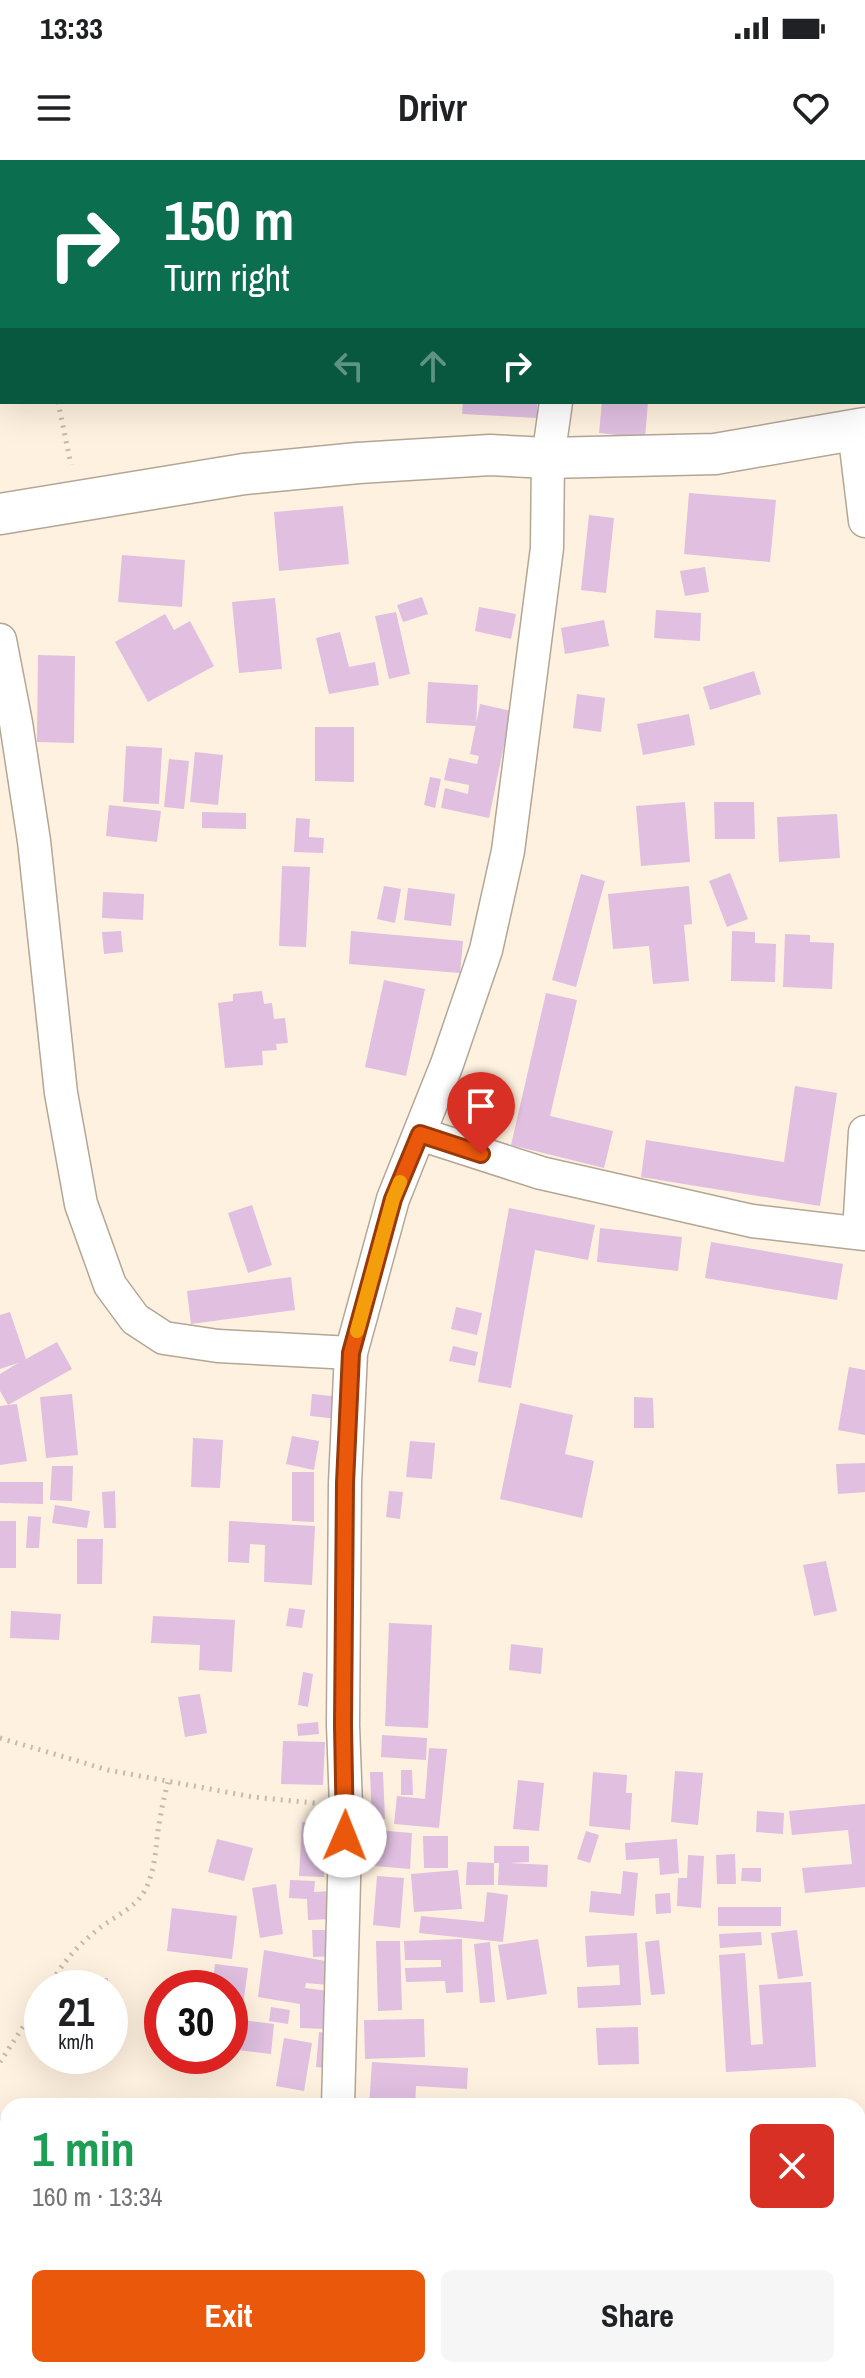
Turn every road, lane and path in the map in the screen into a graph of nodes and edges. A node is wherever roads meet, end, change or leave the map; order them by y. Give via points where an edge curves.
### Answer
1 (58, 404) edge
2 (556, 404) edge
3 (860, 429) edge
4 (548, 458) junction
5 (80, 501) junction
6 (0, 514) edge
7 (865, 521) edge
8 (0, 640) edge
9 (865, 1132) edge
10 (420, 1134) junction
11 (862, 1234) edge
12 (351, 1353) junction
13 (0, 1738) edge
14 (168, 1782) junction
15 (346, 1806) junction
16 (58, 1970) edge
17 (24, 2025) edge
18 (0, 2062) edge
19 (338, 2098) edge

1 - 5 path
2 - 4 street
3 - 4 main road via 715,454
3 - 7 street
4 - 5 main road via 490,455 358,463 244,474
4 - 10 street via 547,548 508,851 486,950
5 - 6 main road
8 - 12 street via 34,841 61,1093 81,1204 110,1285 135,1319 164,1338
9 - 11 street
10 - 11 street via 541,1173 752,1221
10 - 12 street via 393,1199
12 - 15 street via 345,1483
13 - 14 path
14 - 15 path
14 - 16 path via 154,1866 144,1892 96,1930
15 - 19 street
17 - 18 path

